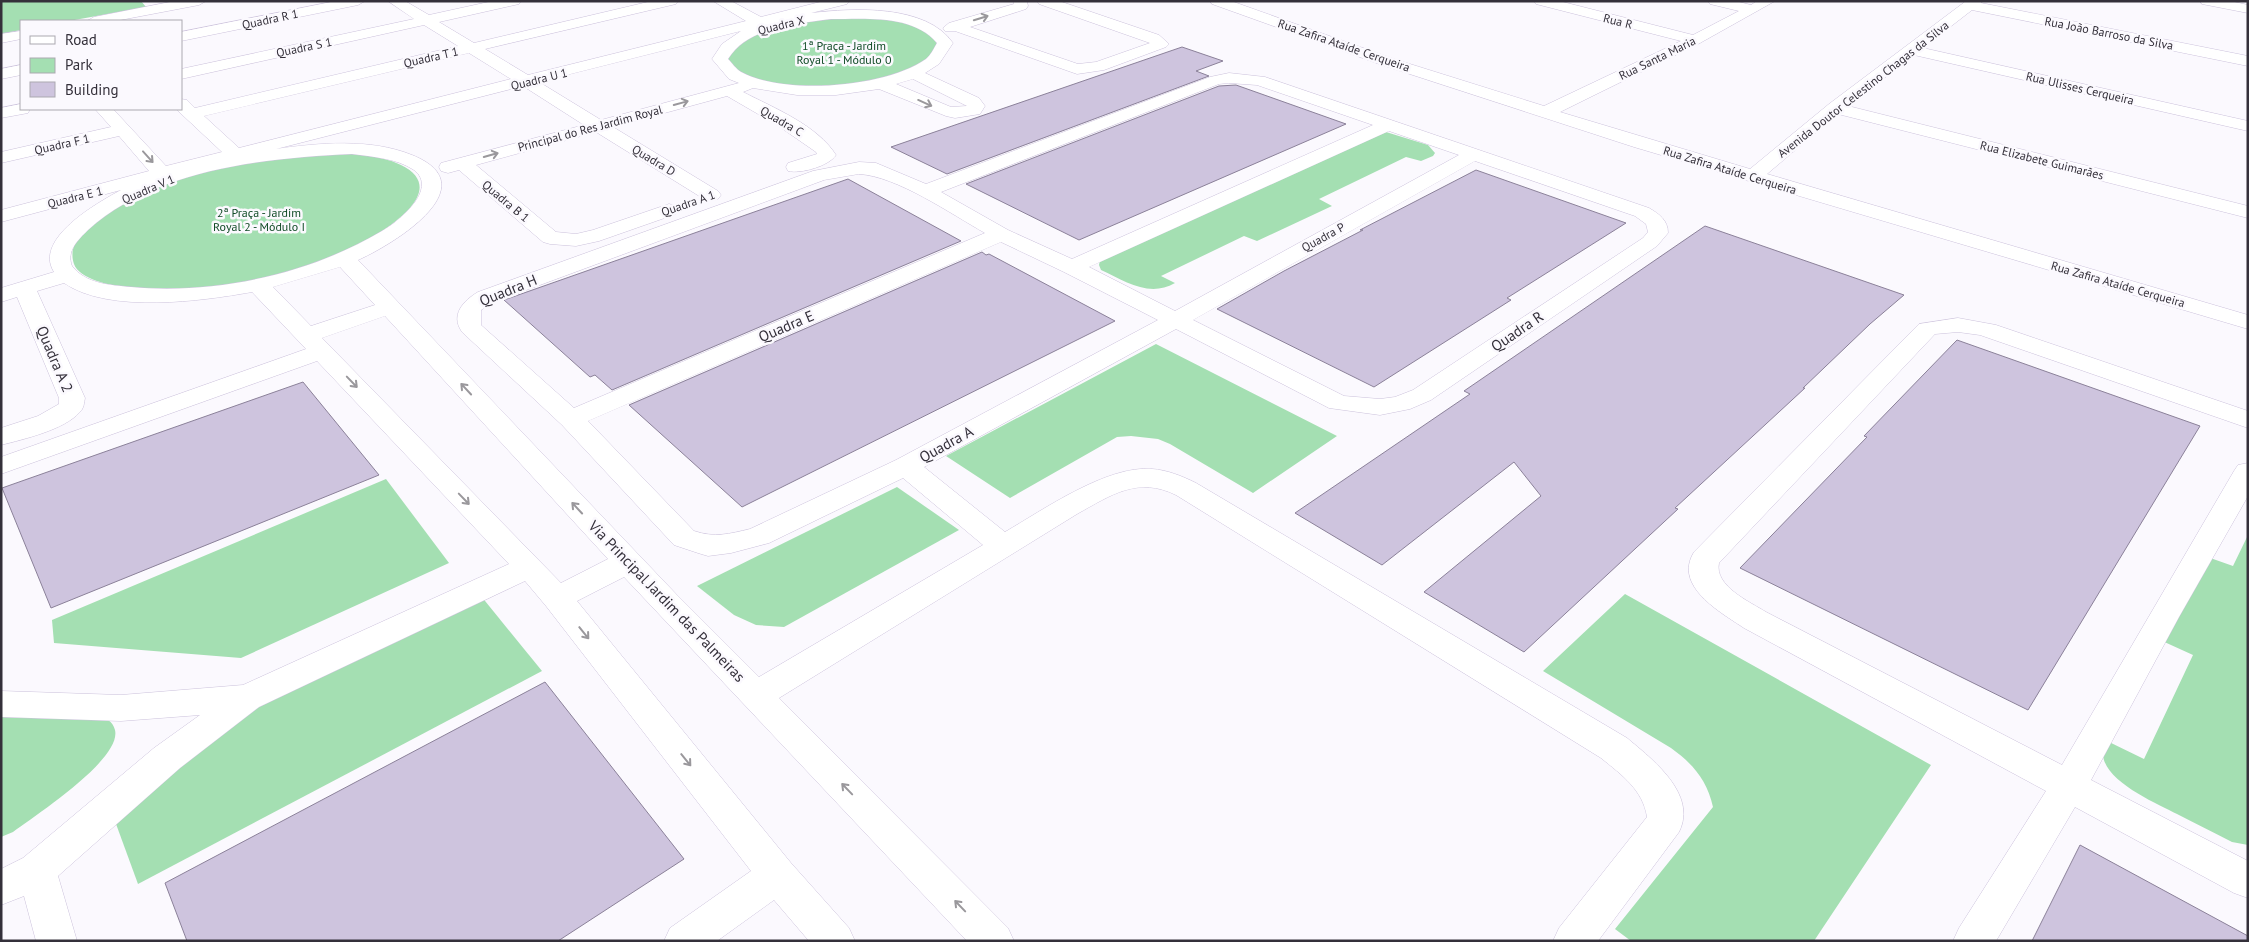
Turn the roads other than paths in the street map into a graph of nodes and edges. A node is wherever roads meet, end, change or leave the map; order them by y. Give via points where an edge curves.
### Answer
1 (199, 1) edge
2 (358, 1) edge
3 (395, 1) edge
4 (514, 1) edge
5 (671, 1) edge
6 (720, 1) edge
7 (842, 1) edge
8 (1020, 1) edge
9 (1044, 1) edge
10 (1217, 1) edge
11 (1542, 1) edge
12 (1715, 1) edge
13 (1768, 1) edge
14 (2207, 1) edge
15 (1972, 3) edge
16 (168, 4) edge
17 (763, 5) dead end
18 (1751, 9) junction
19 (2248, 9) edge
20 (795, 17) junction
21 (932, 17) dead end
22 (102, 20) edge
23 (428, 20) junction
24 (914, 22) junction
25 (763, 25) junction
26 (954, 26) junction
27 (937, 32) junction
28 (20, 35) edge
29 (182, 38) edge
30 (1, 39) edge
31 (1695, 40) junction
32 (472, 48) junction
33 (1912, 50) junction
34 (2248, 61) edge
35 (20, 70) edge
36 (1, 74) edge
37 (182, 74) edge
38 (913, 74) junction
39 (529, 81) junction
40 (731, 83) junction
41 (880, 83) junction
42 (1835, 108) junction
43 (20, 109) edge
44 (186, 109) edge
45 (105, 110) edge
46 (1546, 112) junction
47 (1, 113) edge
48 (589, 120) junction
49 (1387, 125) junction
50 (2248, 126) edge
51 (123, 130) junction
52 (499, 136) dead end
53 (434, 152) dead end
54 (1472, 154) junction
55 (236, 157) junction
56 (825, 157) joint
57 (1, 158) edge
58 (407, 159) junction
59 (462, 164) junction
60 (427, 172) junction
61 (165, 177) junction
62 (1752, 177) junction
63 (924, 191) junction
64 (711, 195) junction
65 (2248, 212) edge
66 (1, 216) edge
67 (1001, 234) junction
68 (550, 238) joint
69 (344, 258) junction
70 (1072, 267) junction
71 (64, 268) junction
72 (1, 275) edge
73 (257, 284) junction
74 (24, 288) junction
75 (1, 294) edge
76 (390, 306) junction
77 (1175, 320) junction
78 (2248, 322) edge
79 (315, 343) junction
80 (571, 419) junction
81 (2248, 420) edge
82 (1, 437) edge
83 (1, 466) edge
84 (906, 466) junction
85 (2248, 471) edge
86 (708, 546) joint
87 (1003, 546) junction
88 (628, 562) junction
89 (529, 567) junction
90 (557, 598) junction
91 (757, 695) junction
92 (247, 698) junction
93 (1, 704) edge
94 (2069, 786) junction
95 (37, 870) junction
96 (777, 875) junction
97 (2248, 881) edge
98 (1, 888) edge
99 (57, 941) edge
100 (684, 941) edge
101 (835, 941) edge
102 (994, 941) edge
103 (1573, 941) edge
104 (1972, 941) edge

1 - 16 street
2 - 29 street, Quadra R 1
3 - 23 street, Quadra D
4 - 23 street, Quadra S 1
5 - 32 street, Quadra T 1
6 - 25 street
7 - 20 street, Quadra U 1
26 -> 8 street via 1021,6
9 - 26 street via 1154,38 1160,44 1098,67 1077,69
10 - 46 street, Rua Zafira Ataíde Cerqueira via 1388,62
11 - 31 street, Rua R
12 - 18 street
13 - 18 street, Rua Santa Maria
14 - 19 street
15 - 33 street, Avenida Doutor Celestino Chagas da Silva
15 - 34 street, Rua João Barroso da Silva
16 - 22 street
17 - 20 street
18 - 31 street, Rua Santa Maria
20 - 24 street, Quadra X via 862,15
20 - 25 street, Quadra U 1
21 - 24 street
23 - 32 street, Quadra D
23 - 37 street, Quadra S 1
24 - 27 street, Quadra X
25 - 39 street, Quadra U 1
25 - 40 street, Quadra X via 724,50 720,59
26 - 27 street
27 - 38 street via 944,44 943,51 933,63
28 - 30 street
31 - 46 street, Rua Santa Maria
32 - 39 street, Quadra D
32 - 44 street, Quadra T 1
33 - 42 street, Avenida Doutor Celestino Chagas da Silva
33 - 50 street, Rua Ulisses Cerqueira
35 - 36 street
38 - 41 street
41 -> 38 street via 946,111 974,110 973,102
39 - 48 street, Quadra D
39 - 55 street, Quadra U 1
40 - 41 street, Principal do Res Jardim Royal via 818,90
40 - 48 street, Principal do Res Jardim Royal
40 - 56 street, Quadra C via 812,138 826,150
42 - 62 street, Avenida Doutor Celestino Chagas da Silva
42 - 65 street, Rua Elizabete Guimarães
43 - 47 street
44 - 55 street
45 - 51 street
46 - 62 street, Rua Zafira Ataíde Cerqueira
48 - 52 street, Principal do Res Jardim Royal
59 -> 48 street, Principal do Res Jardim Royal
48 - 64 street, Quadra D
49 - 54 street
49 - 63 street via 1259,80 1229,78 1216,80
49 - 70 street
51 - 57 street, Quadra F 1
51 -> 61 street
53 - 58 street
54 - 77 street, Quadra P
54 - 77 street, Quadra R via 1642,212 1655,220 1658,233 1650,242 1422,395 1401,404 1380,407 1338,403
55 - 58 street, Quadra V 1 via 344,149
55 - 61 street, Quadra V 1
56 - 64 street, Quadra A 1
58 - 60 street, Quadra V 1
59 - 60 street, Principal do Res Jardim Royal
59 - 68 street, Quadra B 1
60 - 69 street via 432,190 420,212 390,235
61 - 66 street, Quadra E 1
61 - 71 street, Quadra V 1 via 78,226 64,243
62 - 78 street, Rua Zafira Ataíde Cerqueira
63 - 67 street
63 - 80 street, Quadra H via 876,169 859,168 820,175 486,297 470,306 467,316 470,327
64 - 68 street, Quadra A 1 via 598,235 576,240
67 - 70 street
67 - 80 street, Quadra E
69 - 73 street
69 - 76 street, Via Principal Jardim das Palmeiras
70 - 77 street
71 - 72 street
71 - 73 street via 81,284 100,290 145,295 187,294
71 - 74 street
73 - 79 street
74 - 75 street
74 - 82 street, Quadra A 2 via 72,398 71,407 49,420
76 - 79 street
88 -> 76 street, Via Principal Jardim das Palmeiras
77 - 84 street, Quadra A
79 - 83 street
79 -> 89 street
80 - 86 street, Quadra H via 684,538
81 - 94 street via 1988,330 1945,324 1927,329 1705,559 1703,570 1710,586 1755,620
84 - 86 street, Quadra A via 759,536
84 - 87 street
85 - 94 street
87 - 91 street
87 - 103 street via 1116,484 1141,477 1166,479 1614,748 1650,781 1663,800 1666,821
88 - 90 street
88 - 91 street, Via Principal Jardim das Palmeiras
89 - 90 street
89 - 92 street
90 -> 96 street
102 -> 91 street, Via Principal Jardim das Palmeiras
92 - 93 street via 121,708
92 - 95 street via 167,758
94 - 97 street
94 - 104 street
95 - 98 street
95 - 99 street
96 - 100 street
96 - 101 street

